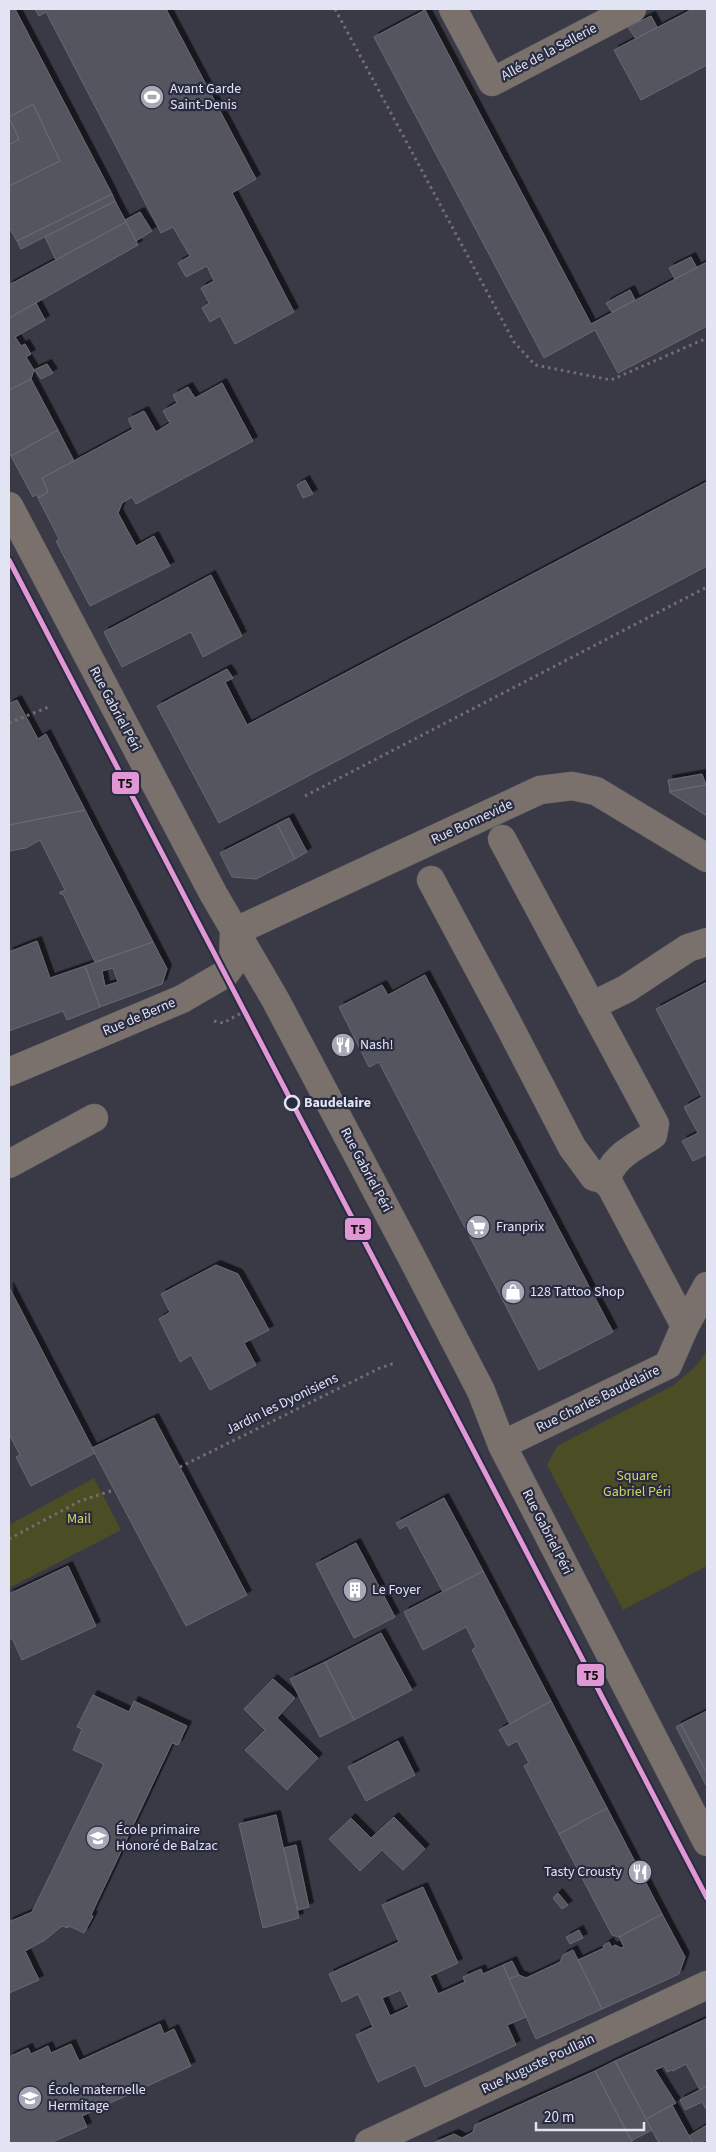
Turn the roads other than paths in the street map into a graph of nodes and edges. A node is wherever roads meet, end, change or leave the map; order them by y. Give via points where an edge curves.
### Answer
1 (453, 9) edge
2 (632, 9) edge
3 (9, 506) edge
4 (502, 839) dead end
5 (707, 858) edge
6 (431, 880) dead end
7 (234, 932) junction
8 (707, 942) edge
9 (591, 1006) junction
10 (9, 1072) edge
11 (94, 1118) dead end
12 (9, 1164) edge
13 (606, 1182) junction
14 (707, 1286) edge
15 (685, 1326) junction
16 (502, 1445) junction
17 (707, 1842) edge
18 (707, 1985) edge
19 (369, 2143) edge

1 - 2 street, Allée de la Sellerie via 492,82
3 - 7 street, Rue Gabriel Péri
4 - 9 street
5 - 7 street, Rue Bonnevide via 596,791 572,786 540,790
6 - 13 street via 572,1147 594,1177
7 - 10 street, Rue de Berne via 233,963 225,974 182,999
7 - 16 street, Rue Gabriel Péri via 274,999 411,1256 481,1391
8 - 9 street via 688,948 626,989
9 - 13 street via 655,1124 653,1135 616,1160
11 - 12 street
13 - 15 street
14 - 15 street, Rue Charles Baudelaire
15 - 16 street, Rue Charles Baudelaire via 668,1366
16 - 17 street, Rue Gabriel Péri
18 - 19 street, Rue Auguste Poullain

